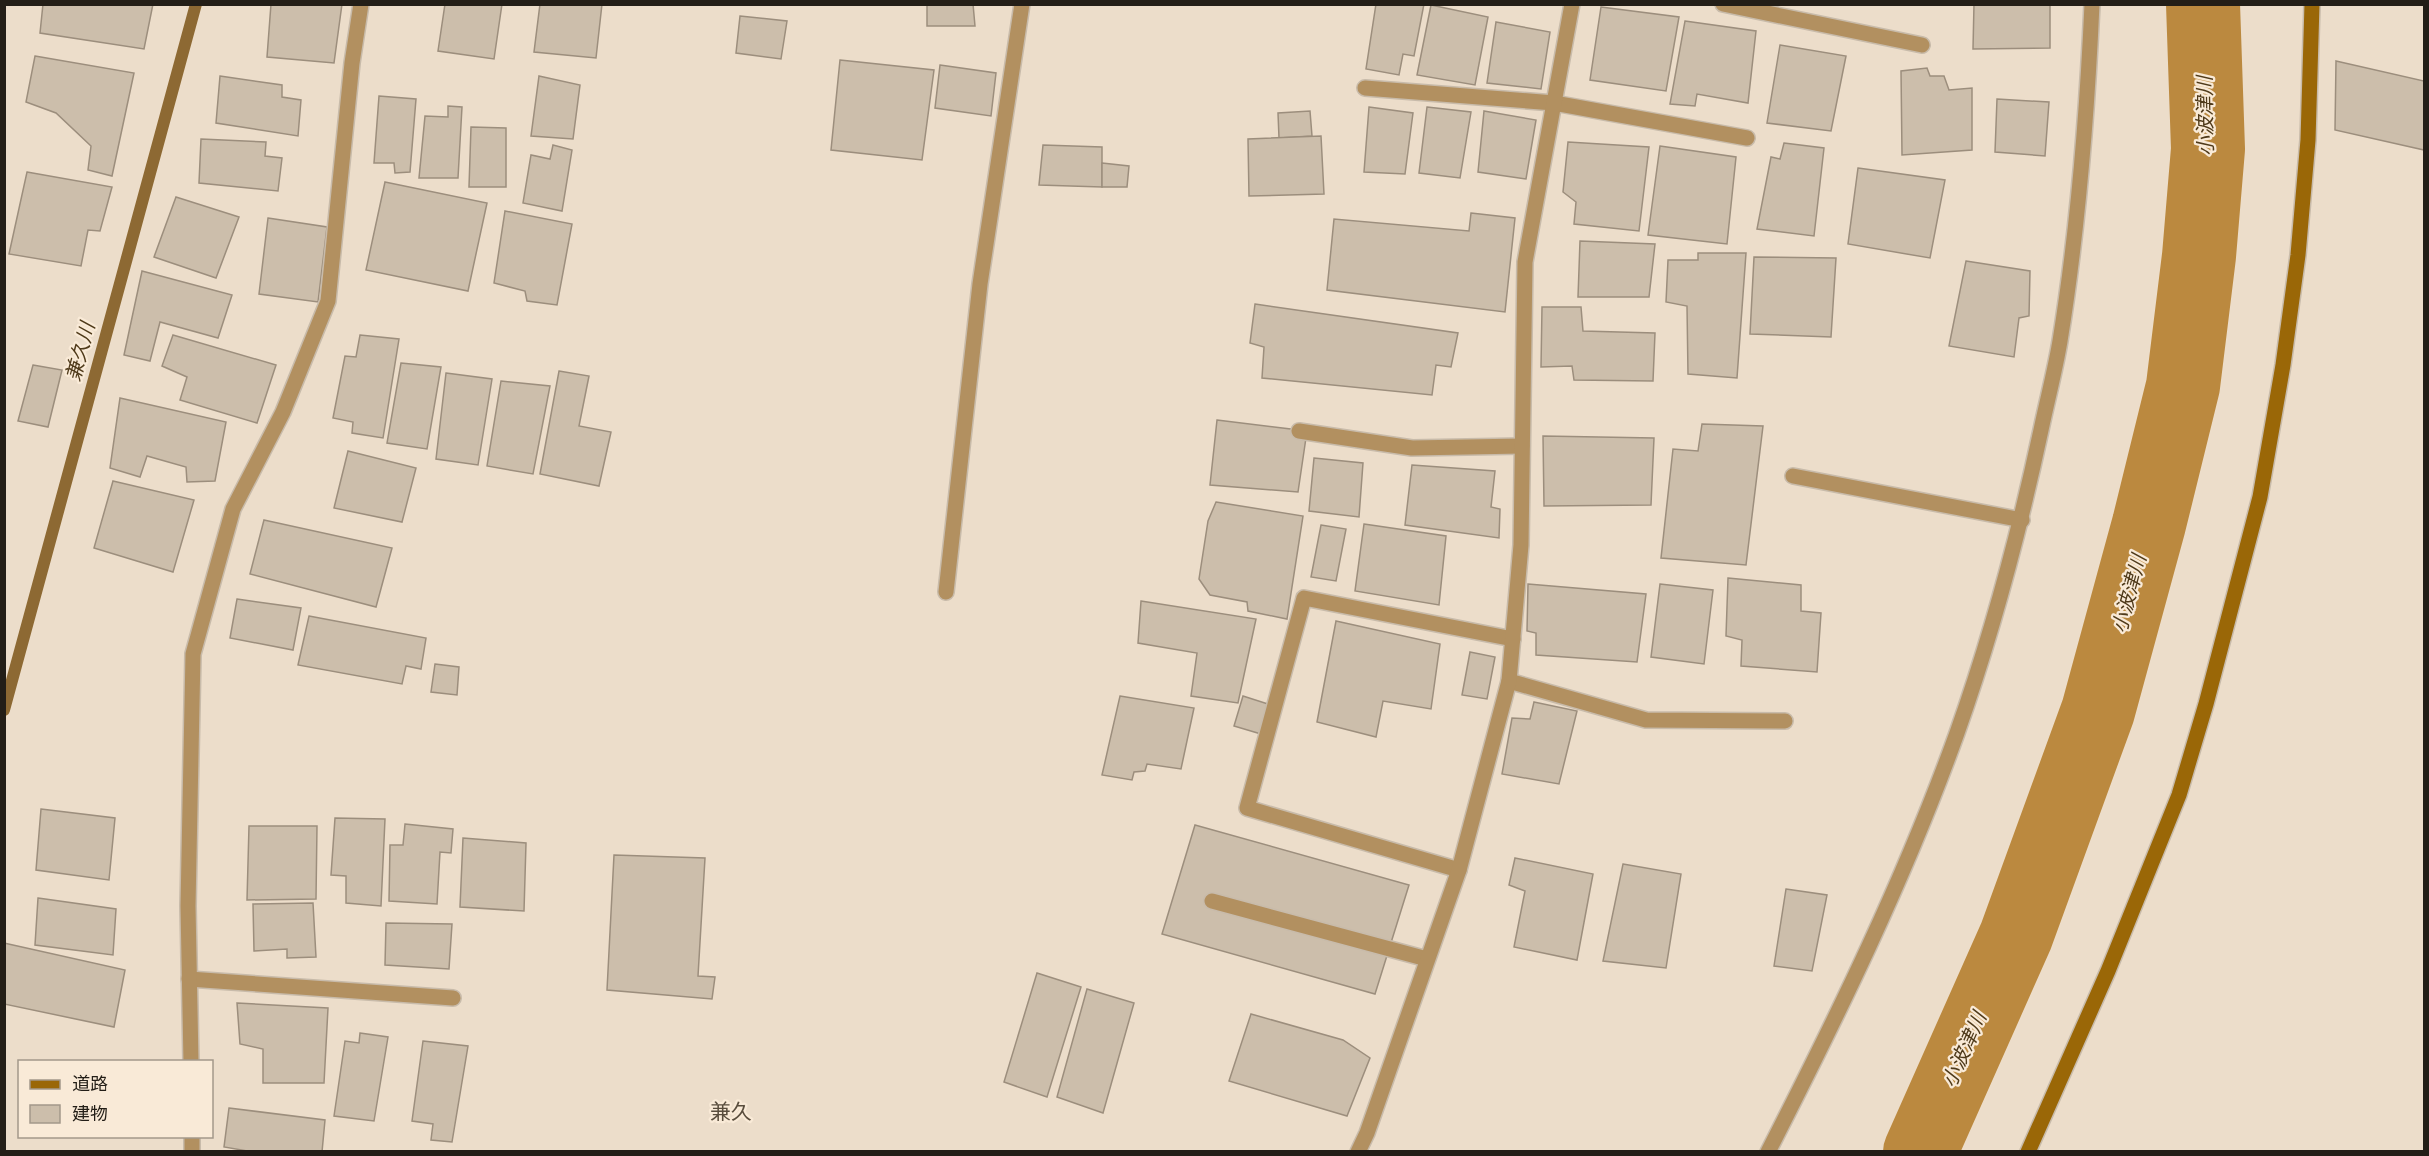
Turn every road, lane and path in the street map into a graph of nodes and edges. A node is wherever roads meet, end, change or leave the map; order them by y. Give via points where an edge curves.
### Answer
1 (361, 4) edge
2 (1023, 4) edge
3 (1572, 4) edge
4 (1723, 4) edge
5 (2092, 4) edge
6 (2312, 4) edge
7 (1922, 45) dead end
8 (1365, 88) dead end
9 (1554, 103) junction
10 (1747, 138) dead end
11 (1299, 431) dead end
12 (1522, 446) junction
13 (1792, 476) dead end
14 (2022, 520) junction
15 (946, 592) dead end
16 (1513, 639) junction
17 (1509, 681) junction
18 (1785, 721) dead end
19 (1459, 870) junction
20 (1212, 901) dead end
21 (1427, 959) junction
22 (189, 980) junction
23 (453, 998) dead end
24 (191, 1060) edge
25 (1358, 1152) edge
26 (1768, 1152) edge
27 (2028, 1152) edge

1 - 22 street via 328,301 283,412 233,509 193,654
2 - 15 street via 980,284
3 - 9 street
4 - 7 street
5 - 14 street via 2084,144 2072,256 2059,342
6 - 27 street via 2308,140 2298,255 2260,497 2179,795 2108,971
8 - 9 street
9 - 10 street
9 - 12 street via 1525,262
11 - 12 street via 1413,448
12 - 16 street via 1521,545
13 - 14 street
14 - 26 street via 1983,654 1929,807 1837,1017
16 - 17 street
16 - 19 street via 1304,598 1247,808
17 - 18 street via 1646,720
17 - 19 street
19 - 21 street
20 - 21 street
21 - 25 street
22 - 23 street
22 - 24 street

